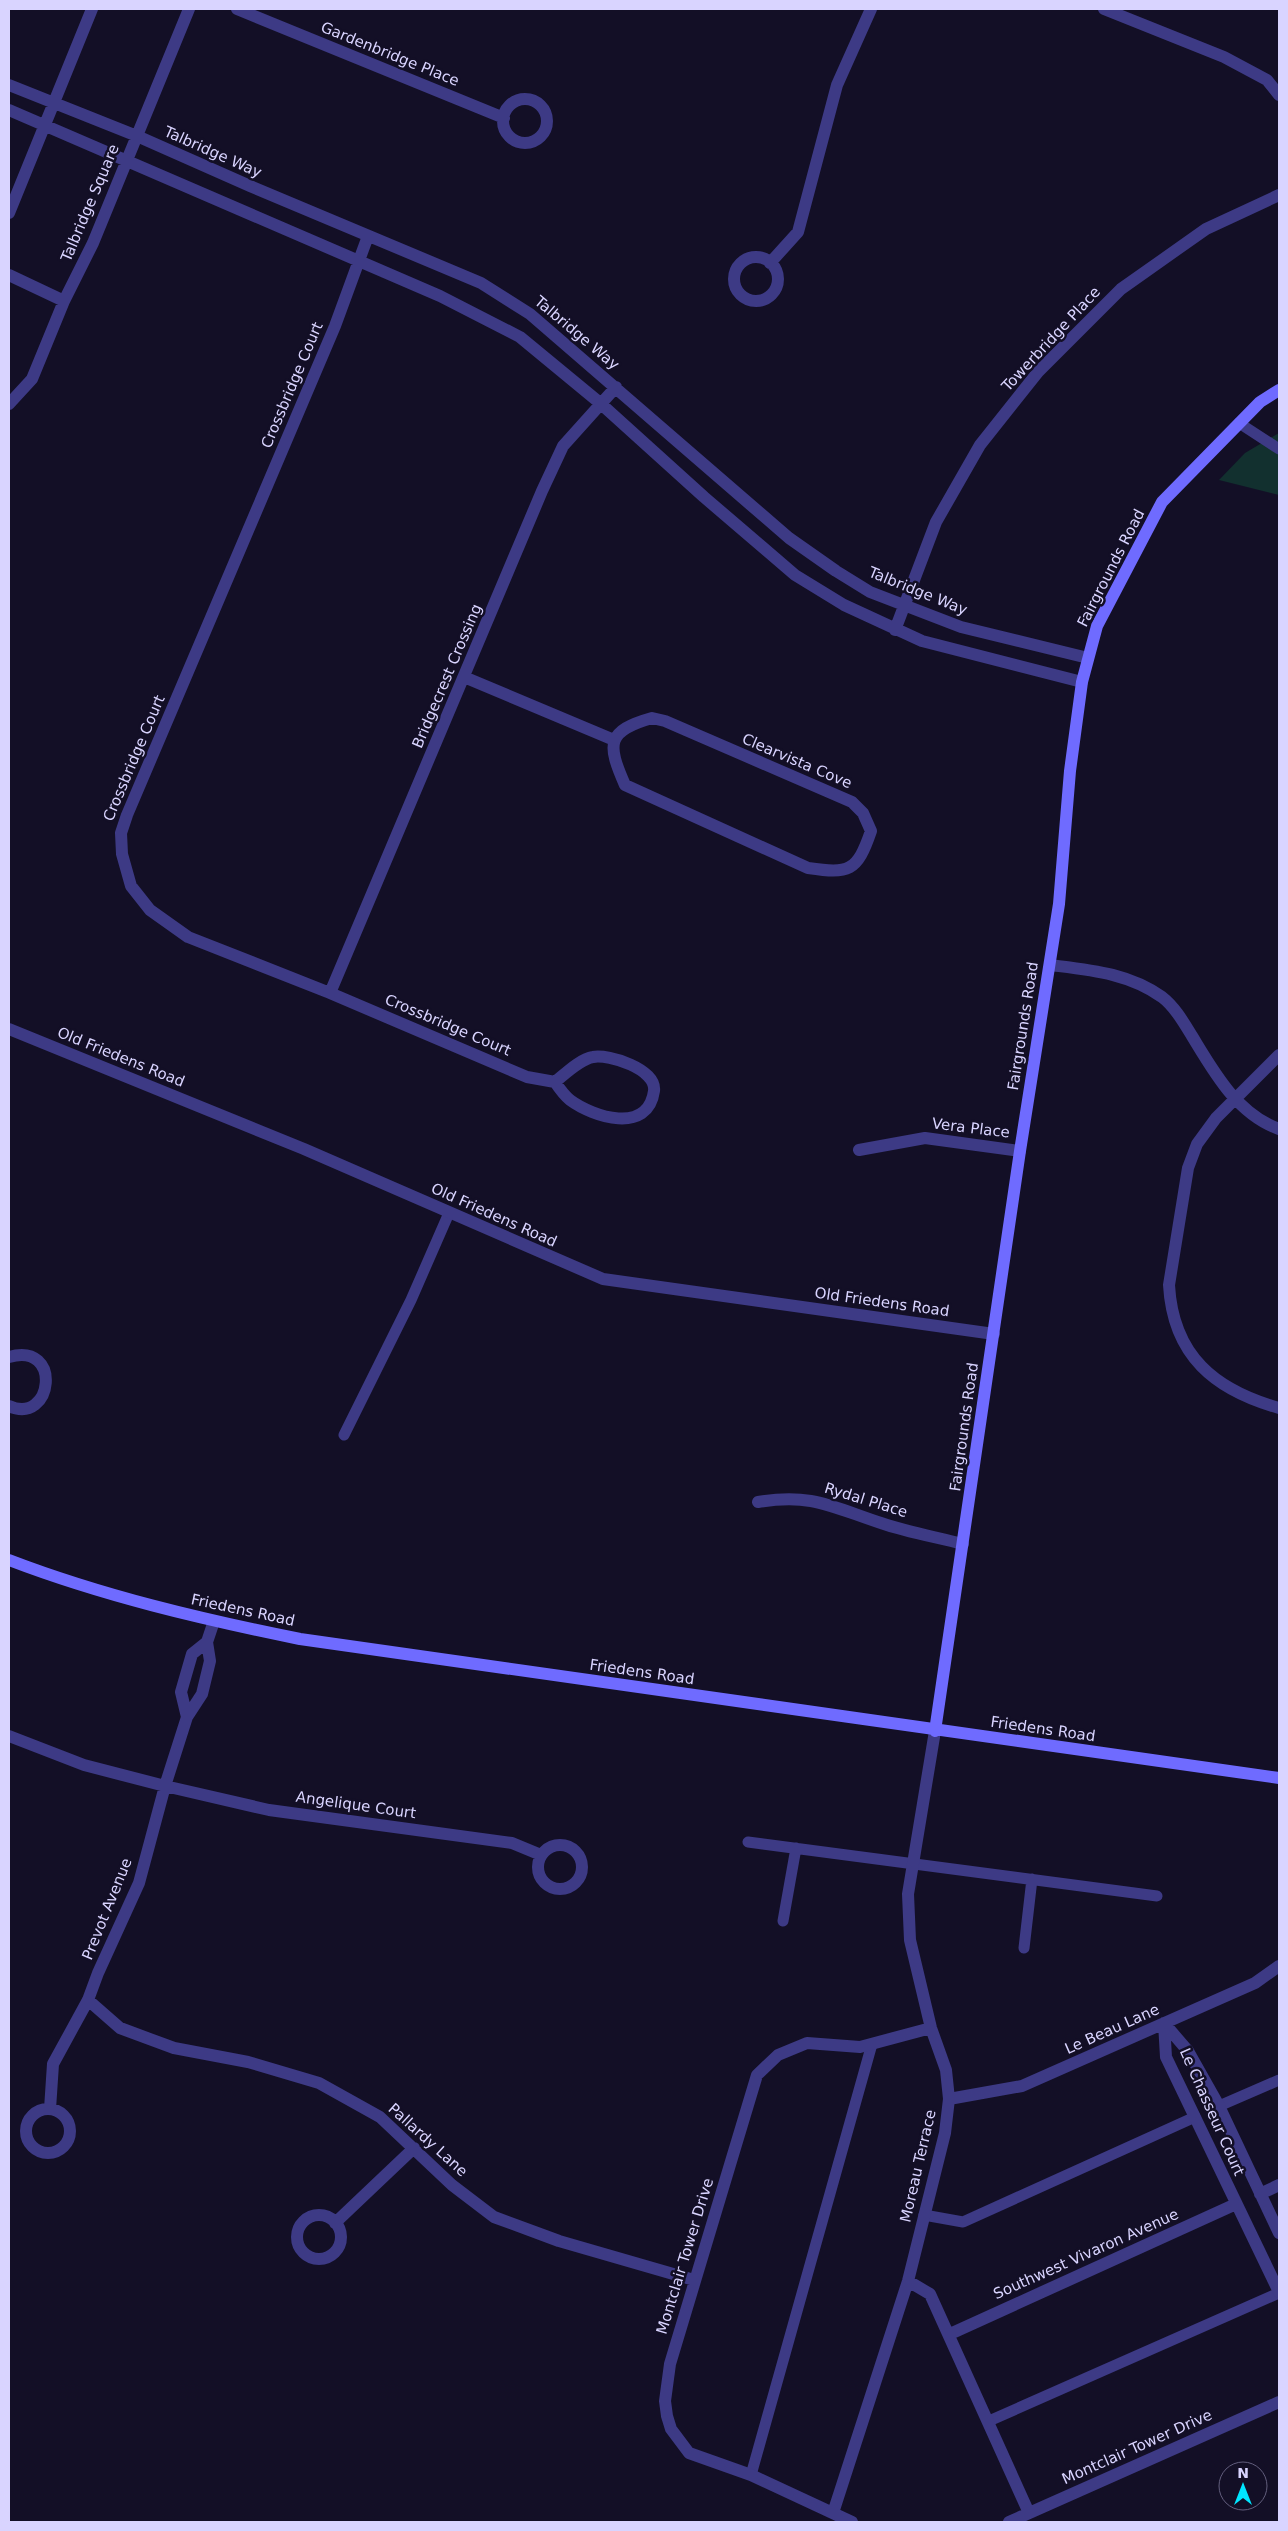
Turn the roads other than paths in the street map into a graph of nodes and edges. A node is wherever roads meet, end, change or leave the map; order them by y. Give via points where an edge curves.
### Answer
1 (92, 9) edge
2 (189, 9) edge
3 (236, 9) edge
4 (871, 9) edge
5 (1104, 9) edge
6 (9, 85) edge
7 (1279, 96) edge
8 (53, 102) junction
9 (9, 110) edge
10 (504, 118) dead end
11 (44, 125) junction
12 (137, 136) junction
13 (127, 160) junction
14 (1279, 195) edge
15 (9, 213) edge
16 (368, 236) junction
17 (359, 260) junction
18 (770, 263) dead end
19 (9, 275) edge
20 (64, 301) junction
21 (616, 386) junction
22 (1279, 390) edge
23 (600, 403) junction
24 (9, 404) edge
25 (1239, 423) junction
26 (1279, 449) edge
27 (905, 606) junction
28 (895, 630) junction
29 (1088, 658) junction
30 (464, 677) junction
31 (1082, 682) junction
32 (614, 740) junction
33 (1050, 965) junction
34 (330, 993) junction
35 (9, 1029) edge
36 (1279, 1055) edge
37 (555, 1082) junction
38 (1236, 1099) junction
39 (1279, 1129) edge
40 (859, 1150) dead end
41 (1020, 1151) junction
42 (449, 1213) junction
43 (994, 1334) junction
44 (9, 1357) edge
45 (9, 1406) edge
46 (1279, 1408) edge
47 (344, 1435) dead end
48 (758, 1502) dead end
49 (963, 1544) junction
50 (9, 1560) edge
51 (214, 1621) junction
52 (207, 1642) junction
53 (186, 1717) junction
54 (935, 1730) junction
55 (9, 1736) edge
56 (1279, 1778) edge
57 (165, 1786) junction
58 (748, 1842) dead end
59 (796, 1848) junction
60 (542, 1855) dead end
61 (914, 1864) junction
62 (1032, 1879) junction
63 (1157, 1896) dead end
64 (783, 1921) dead end
65 (1024, 1948) dead end
66 (1279, 1966) edge
67 (88, 2000) junction
68 (1164, 2023) junction
69 (932, 2028) junction
70 (872, 2044) junction
71 (1279, 2080) edge
72 (949, 2099) junction
73 (1220, 2106) junction
74 (50, 2109) dead end
75 (1195, 2117) junction
76 (414, 2148) junction
77 (1279, 2185) edge
78 (1260, 2194) junction
79 (1236, 2204) junction
80 (924, 2215) junction
81 (335, 2223) dead end
82 (1279, 2233) edge
83 (694, 2280) junction
84 (908, 2281) junction
85 (1279, 2292) edge
86 (950, 2334) junction
87 (1279, 2402) edge
88 (989, 2421) junction
89 (751, 2475) junction
90 (833, 2513) junction
91 (1029, 2513) junction
92 (852, 2522) edge
93 (1009, 2522) edge

1 - 8 street
2 - 12 street, Talbridge Square
3 - 10 street, Gardenbridge Place
4 - 18 street via 837,85 798,232
5 - 7 street via 1224,57 1267,80
6 - 8 street, Talbridge Way
8 - 11 street
8 - 12 street, Talbridge Way
9 - 11 street
11 - 13 street
11 - 15 street
12 - 13 street, Talbridge Square
12 - 16 street, Talbridge Way
13 - 17 street
13 - 20 street, Talbridge Square via 93,243
14 - 27 street, Towerbridge Place via 1206,229 1120,288 1038,372 980,445 936,522
16 - 17 street, Crossbridge Court
16 - 21 street, Talbridge Way via 481,283 530,314
17 - 23 street via 520,337
17 - 34 street, Crossbridge Court via 335,326 121,833 122,854 130,886 150,910 188,937
19 - 20 street
20 - 24 street, Talbridge Square via 32,379
21 - 23 street, Bridgecrest Crossing
21 - 27 street, Talbridge Way via 789,538 870,592
22 - 25 street, Fairgrounds Road via 1260,402
23 - 28 street via 795,575 844,605
23 - 30 street, Bridgecrest Crossing via 563,446
25 - 26 lane
25 - 29 street, Fairgrounds Road via 1162,502 1097,626
27 - 28 street, Towerbridge Place
27 - 29 street, Talbridge Way via 961,627
28 - 31 street via 922,641
29 - 31 street, Fairgrounds Road
30 - 32 street
30 - 34 street, Bridgecrest Crossing
31 - 33 street, Fairgrounds Road via 1070,772 1060,904
32 - 32 street, Clearvista Cove via 614,760 625,785 808,868 837,872 852,866 863,855 871,831 863,813 852,802 652,718 624,727
33 - 38 street via 1121,976 1164,998 1220,1081
33 - 41 street, Fairgrounds Road
34 - 37 street, Crossbridge Court via 527,1077
35 - 42 street, Old Friedens Road via 295,1145
36 - 38 street
37 - 37 street via 591,1057 610,1057 634,1066 651,1079 654,1090 640,1114 626,1120 585,1109 568,1098
38 - 39 street
38 - 46 street via 1216,1118 1197,1144 1188,1168 1170,1271 1170,1302 1180,1337 1198,1365 1224,1386
40 - 41 street, Vera Place via 925,1138
41 - 43 street, Fairgrounds Road
42 - 43 street, Old Friedens Road via 603,1278
42 - 47 lane via 411,1300
43 - 49 street, Fairgrounds Road
44 - 45 street via 25,1355 33,1358 47,1378 38,1402 22,1409
48 - 49 street, Rydal Place via 794,1498 818,1501 883,1524
49 - 54 street, Fairgrounds Road
50 - 51 street, Friedens Road via 70,1582
51 - 52 street, Prevot Avenue
51 - 54 street, Friedens Road via 378,1652
52 - 53 street, Prevot Avenue via 210,1661 202,1694
52 - 53 street, Prevot Avenue via 192,1654 181,1692
53 - 57 street, Prevot Avenue
54 - 56 street, Friedens Road
54 - 61 street, Moreau Terrace
55 - 57 street, Angelique Court via 84,1765
57 - 60 street, Angelique Court via 269,1810 512,1843
57 - 67 street, Prevot Avenue via 139,1883
58 - 59 lane
59 - 61 lane
59 - 64 lane
61 - 62 lane
61 - 69 street, Moreau Terrace via 908,1894 910,1940
62 - 63 lane
62 - 65 lane
66 - 68 street, Le Beau Lane via 1255,1983
67 - 74 street, Prevot Avenue via 53,2064
67 - 76 street, Pallardy Lane via 120,2028 174,2048 248,2062 319,2083 380,2117
68 - 72 street, Le Beau Lane via 1022,2086
68 - 73 street, Le Chasseur Court via 1188,2051
68 - 75 street, Le Chasseur Court via 1166,2057
69 - 70 street, Montclair Tower Drive
69 - 72 street, Moreau Terrace via 946,2070
70 - 83 street, Montclair Tower Drive via 860,2047 807,2043 778,2055 757,2075
70 - 89 lane
71 - 73 lane
72 - 80 street, Moreau Terrace via 945,2133
73 - 78 street, Le Chasseur Court
75 - 79 street, Le Chasseur Court
75 - 80 lane via 962,2222
76 - 81 street
76 - 83 street, Pallardy Lane via 452,2185 494,2217 559,2241
77 - 78 street
78 - 82 street, Le Chasseur Court
79 - 85 street, Le Chasseur Court
79 - 86 street, Southwest Vivaron Avenue
80 - 84 street, Moreau Terrace
83 - 89 street, Montclair Tower Drive via 670,2364 665,2401 667,2416 671,2429 689,2453
84 - 86 street via 930,2294
84 - 90 street, Moreau Terrace
85 - 88 lane
86 - 88 street
87 - 91 street, Montclair Tower Drive
88 - 91 street
89 - 90 street, Montclair Tower Drive
90 - 92 street, Montclair Tower Drive
91 - 93 street, Montclair Tower Drive

